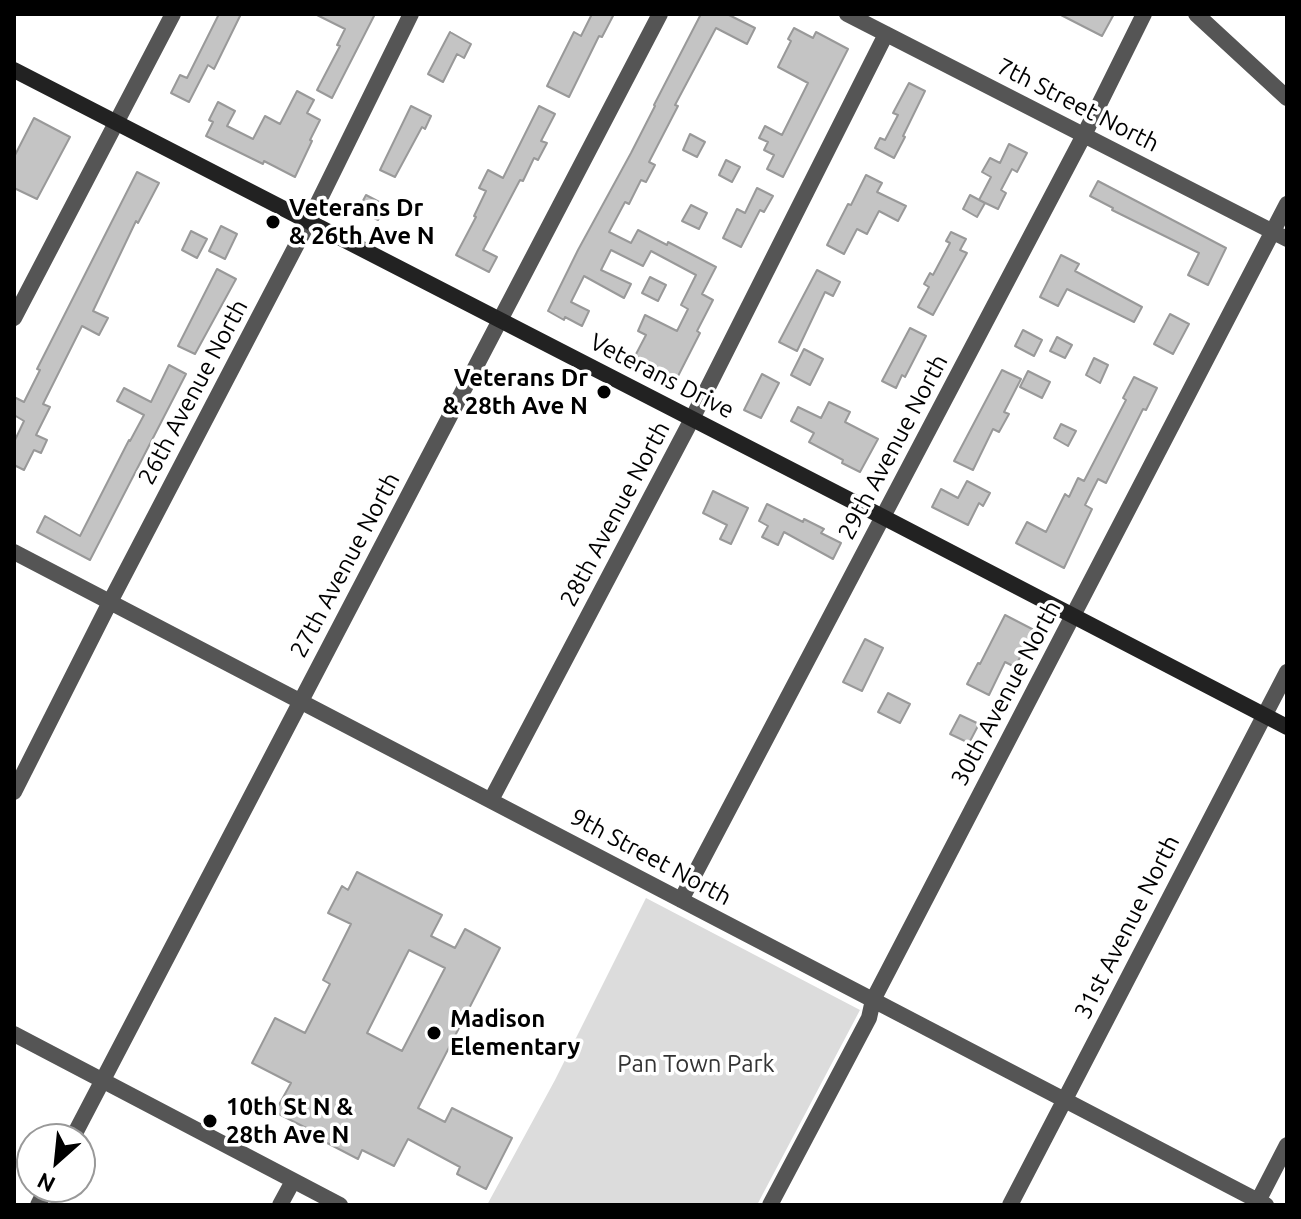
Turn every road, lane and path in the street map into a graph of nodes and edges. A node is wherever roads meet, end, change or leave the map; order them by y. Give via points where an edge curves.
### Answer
1 (173, 14) edge
2 (411, 14) edge
3 (660, 14) edge
4 (847, 14) edge
5 (1144, 14) edge
6 (1196, 14) edge
7 (886, 34) junction
8 (14, 70) edge
9 (1287, 98) edge
10 (118, 122) junction
11 (1084, 135) junction
12 (1287, 204) edge
13 (309, 221) junction
14 (1280, 235) edge
15 (14, 318) edge
16 (500, 321) junction
17 (692, 419) junction
18 (883, 517) junction
19 (14, 552) edge
20 (110, 602) junction
21 (1073, 615) junction
22 (1287, 672) edge
23 (301, 701) junction
24 (1265, 715) junction
25 (1287, 727) edge
26 (14, 792) edge
27 (491, 800) junction
28 (681, 900) junction
29 (873, 1000) junction
30 (14, 1034) edge
31 (103, 1081) junction
32 (1065, 1100) junction
33 (81, 1123) edge
34 (1287, 1145) edge
35 (293, 1181) junction
36 (1260, 1204) edge
37 (280, 1205) edge
38 (340, 1205) edge
39 (770, 1205) edge
40 (1010, 1205) edge

1 - 10 street
2 - 13 street, 26th Avenue North
3 - 16 street, 27th Avenue North
4 - 7 street, 7th Street North
5 - 11 street, 29th Avenue North
6 - 9 street
7 - 11 street, 7th Street North
7 - 17 street, 28th Avenue North
8 - 10 main road, Veterans Drive
10 - 13 main road, Veterans Drive
10 - 15 street
11 - 14 street, 7th Street North
11 - 18 street, 29th Avenue North
12 - 14 street, 30th Avenue North
13 - 16 main road, Veterans Drive
13 - 20 street, 26th Avenue North
14 - 21 street, 30th Avenue North
16 - 17 main road, Veterans Drive
16 - 23 street, 27th Avenue North
17 - 18 main road, Veterans Drive
17 - 27 street, 28th Avenue North
18 - 21 main road, Veterans Drive
18 - 28 street, 29th Avenue North
19 - 20 street, 9th Street North
20 - 23 street, 9th Street North
20 - 26 street, 26th Avenue North
21 - 24 main road, Veterans Drive
21 - 29 street, 30th Avenue North
22 - 24 street, 31st Avenue North
23 - 27 street, 9th Street North
23 - 31 street, 27th Avenue North
24 - 25 main road, Veterans Drive
24 - 32 street, 31st Avenue North
27 - 28 street, 9th Street North
28 - 29 street, 9th Street North
29 - 32 street, 9th Street North
29 - 39 street, 30th Avenue North via 869,1018
30 - 31 street
31 - 33 street, 27th Avenue North
31 - 35 street
32 - 36 street, 9th Street North
32 - 40 street, 31st Avenue North
34 - 36 street
35 - 37 street
35 - 38 street

